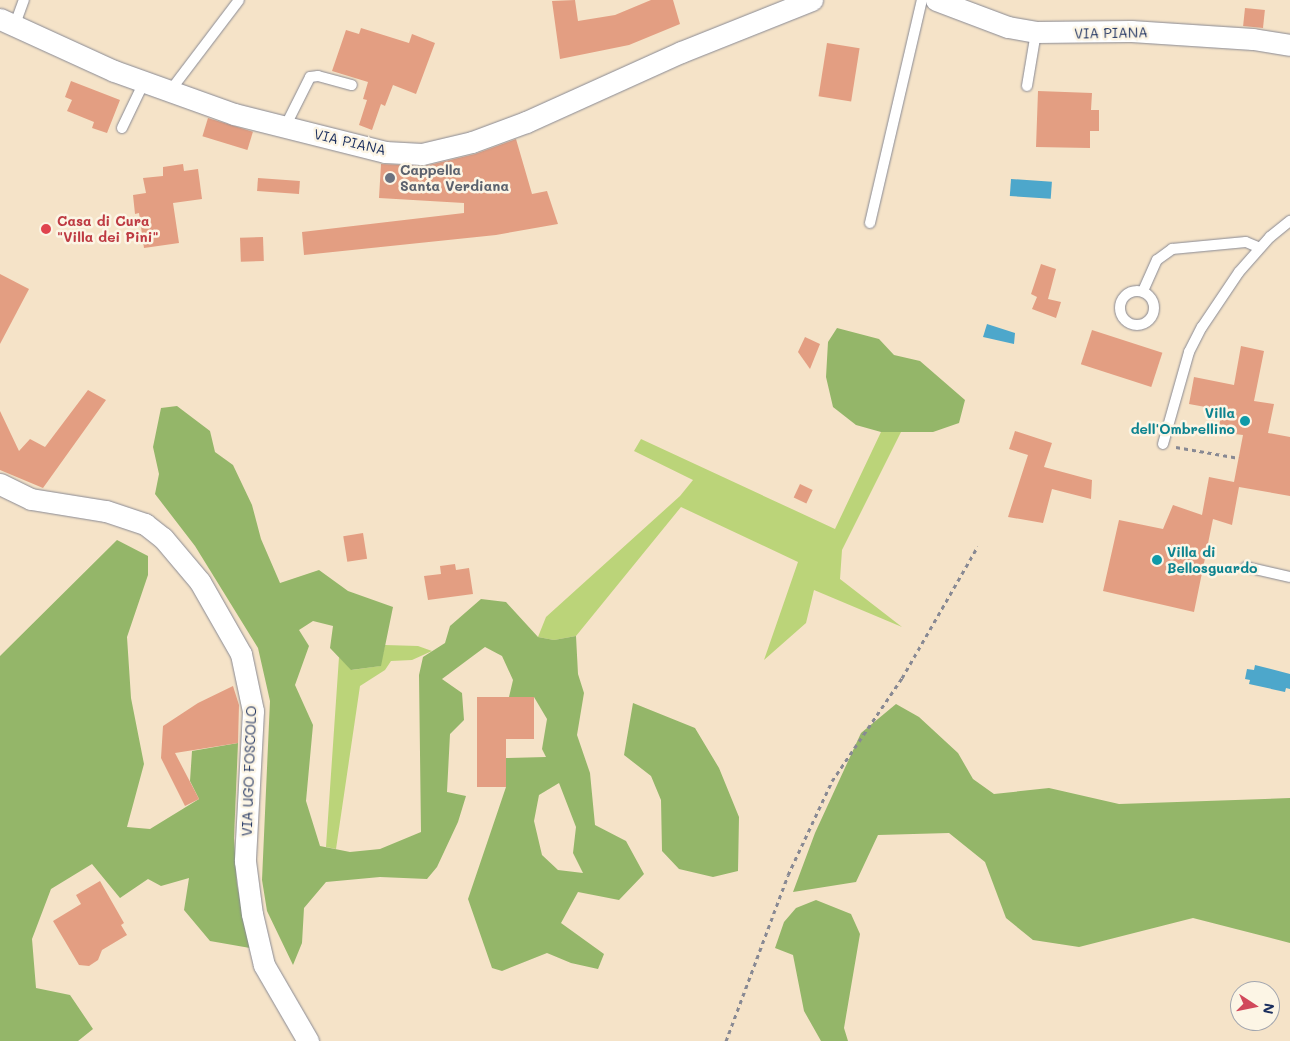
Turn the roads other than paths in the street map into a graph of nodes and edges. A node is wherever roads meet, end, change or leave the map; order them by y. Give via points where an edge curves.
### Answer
1 (24, 0) edge
2 (239, 0) edge
3 (812, 0) edge
4 (922, 0) edge
5 (936, 0) edge
6 (7, 23) edge
7 (1036, 32) junction
8 (1290, 46) edge
9 (144, 82) junction
10 (352, 85) dead end
11 (1027, 86) dead end
12 (170, 91) junction
13 (285, 127) junction
14 (122, 128) dead end
15 (1290, 221) edge
16 (870, 223) dead end
17 (1260, 248) junction
18 (1143, 291) dead end
19 (1163, 444) road end
20 (0, 484) edge
21 (1246, 567) dead end
22 (1290, 577) edge
23 (308, 1041) edge

1 - 6 lane
2 - 12 lane
3 - 13 street, VIA PIANA via 690,48 526,122 472,142 430,152 385,152
4 - 16 lane
5 - 7 street, VIA PIANA via 1008,27
6 - 9 street, VIA PIANA
7 - 8 street, VIA PIANA via 1131,31 1253,39
7 - 11 lane
9 - 12 street, VIA PIANA
9 - 14 lane
10 - 13 lane via 310,77
12 - 13 street, VIA PIANA via 234,114
15 - 17 lane
17 - 18 lane via 1246,242 1172,249 1158,260
17 - 19 lane via 1239,272 1189,352
20 - 23 street, VIA UGO FOSCOLO via 31,499 106,511 144,524 164,538 200,582 241,654 253,711 245,861 252,914 264,965
21 - 22 lane

